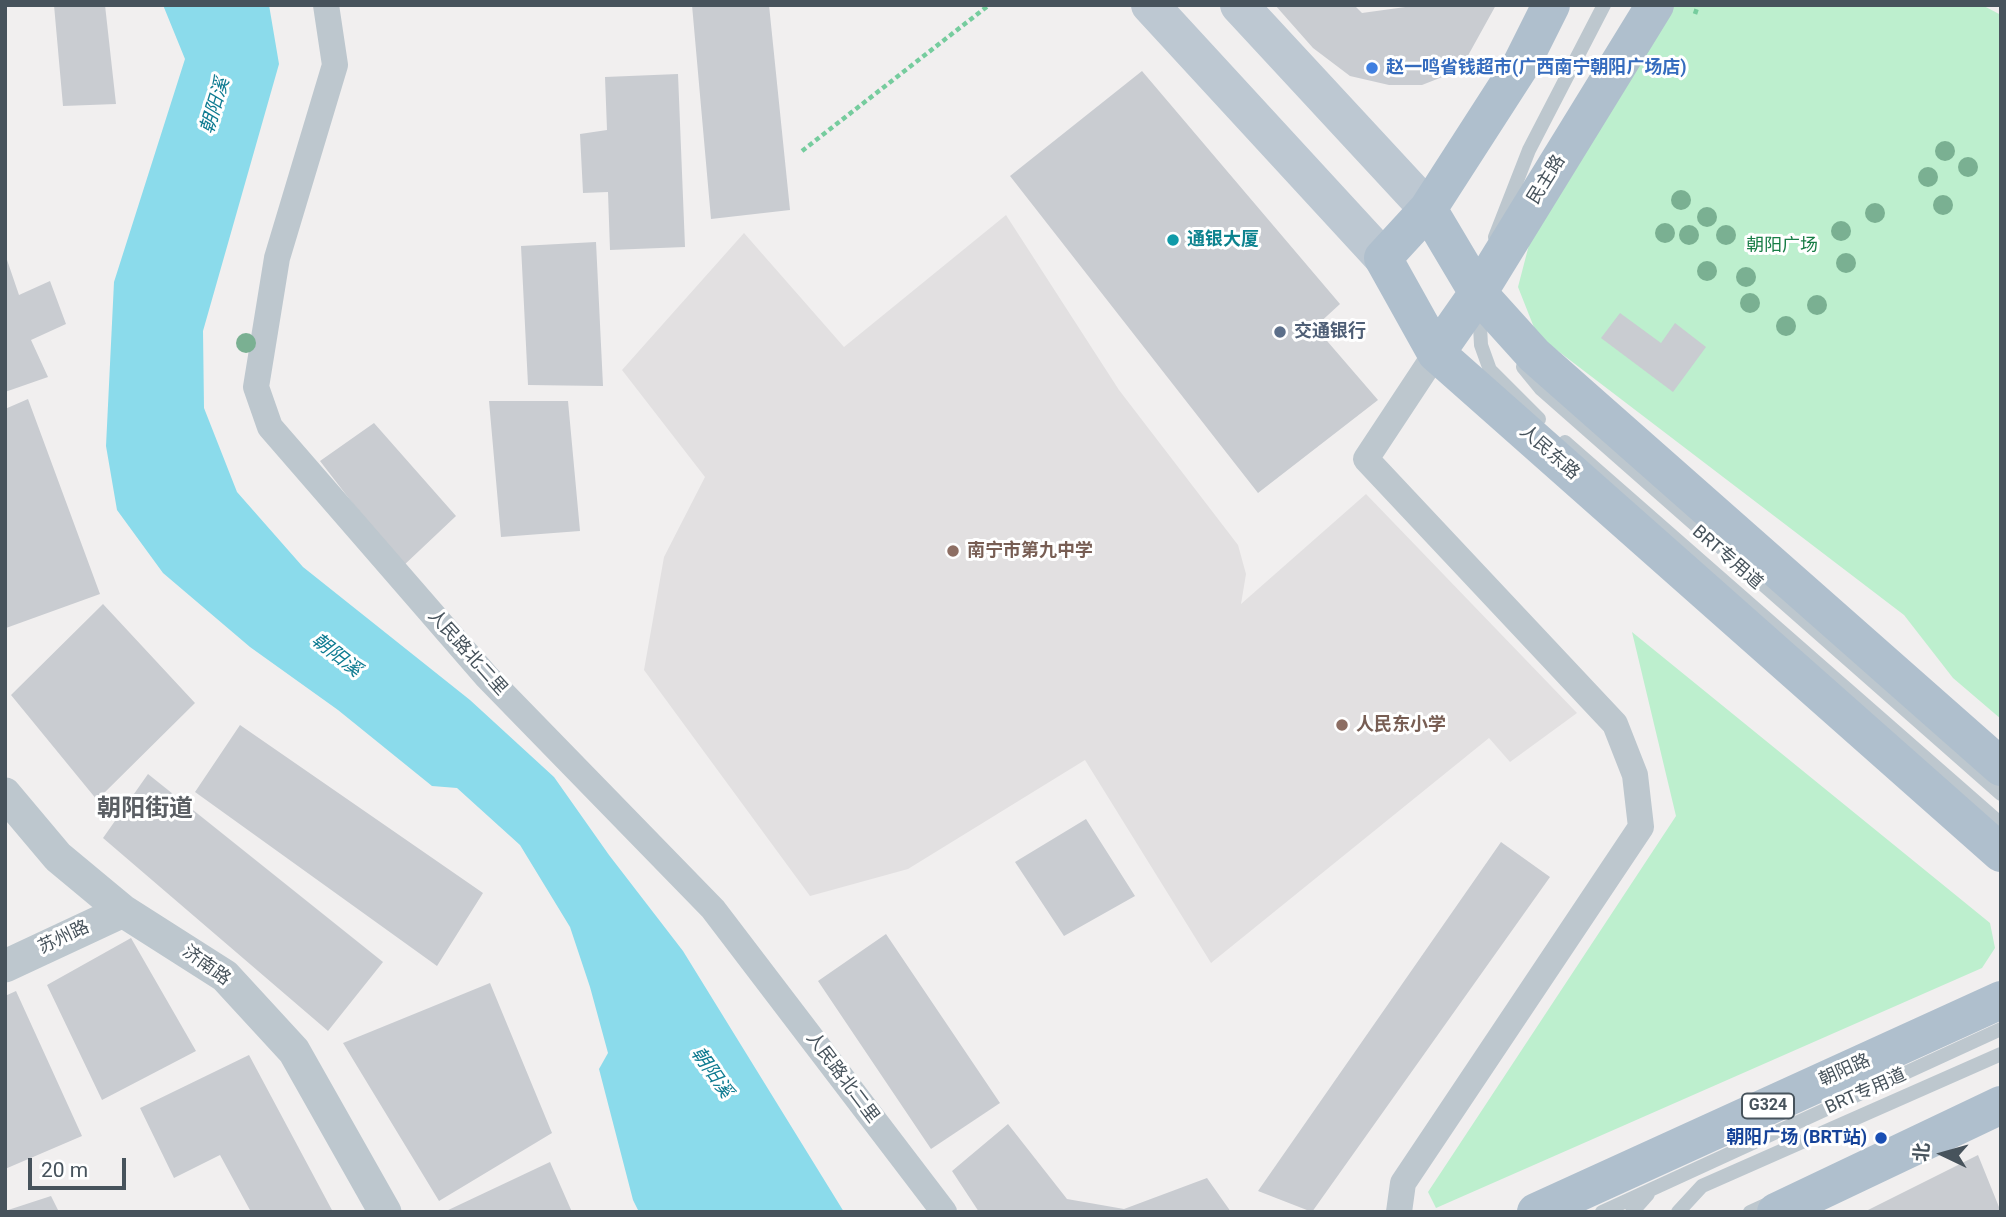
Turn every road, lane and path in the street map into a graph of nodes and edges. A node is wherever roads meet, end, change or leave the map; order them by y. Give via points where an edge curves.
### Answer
1 (326, 5) edge
2 (989, 5) edge
3 (1150, 5) edge
4 (1239, 5) edge
5 (1551, 5) edge
6 (1604, 5) edge
7 (1655, 5) edge
8 (1698, 5) edge
9 (1695, 14) dead end
10 (802, 151) dead end
11 (1545, 156) dead end
12 (1428, 209) junction
13 (1383, 258) junction
14 (1478, 293) junction
15 (1500, 340) dead end
16 (1436, 353) junction
17 (1517, 360) dead end
18 (2001, 767) edge
19 (5, 794) edge
20 (2001, 794) edge
21 (2001, 824) edge
22 (2001, 853) edge
23 (123, 911) junction
24 (5, 965) edge
25 (2001, 1000) edge
26 (2001, 1028) edge
27 (2001, 1054) edge
28 (2001, 1099) edge
29 (2001, 1105) edge
30 (1652, 1190) junction
31 (385, 1212) edge
32 (944, 1212) edge
33 (1399, 1212) edge
34 (1536, 1212) edge
35 (1602, 1212) edge
36 (1632, 1212) edge
37 (1678, 1212) edge
38 (1750, 1212) edge
39 (1776, 1212) edge

1 - 32 street, 人民路北二里 via 335,65 277,258 256,387 270,427 487,677 713,909
2 - 10 path
3 - 13 main road, 人民东路
4 - 12 main road
5 - 12 main road via 1522,63
6 - 14 lane, BRT专用道 via 1529,150 1500,220
7 - 14 main road, 民主路
8 - 9 path
11 - 14 lane, BRT专用道
12 - 13 main road
12 - 14 main road
13 - 16 main road, 人民东路
14 - 15 lane
14 - 16 main road, 民主路
14 - 18 main road via 1534,355
14 - 21 lane, BRT专用道 via 1481,345 1490,370 1528,409
16 - 22 main road, 人民东路
16 - 33 street via 1366,459 1615,724 1635,775 1641,827 1404,1183
17 - 20 lane, BRT专用道 via 1541,389
19 - 23 street, 济南路 via 58,857
23 - 24 street, 苏州路
23 - 31 street, 济南路 via 225,976 294,1051
25 - 34 main road, 朝阳路 / G324
26 - 30 lane, BRT专用道
27 - 37 lane, BRT专用道 via 1702,1186
28 - 38 lane
29 - 39 main road
30 - 35 lane, BRT专用道
30 - 36 lane, BRT专用道

